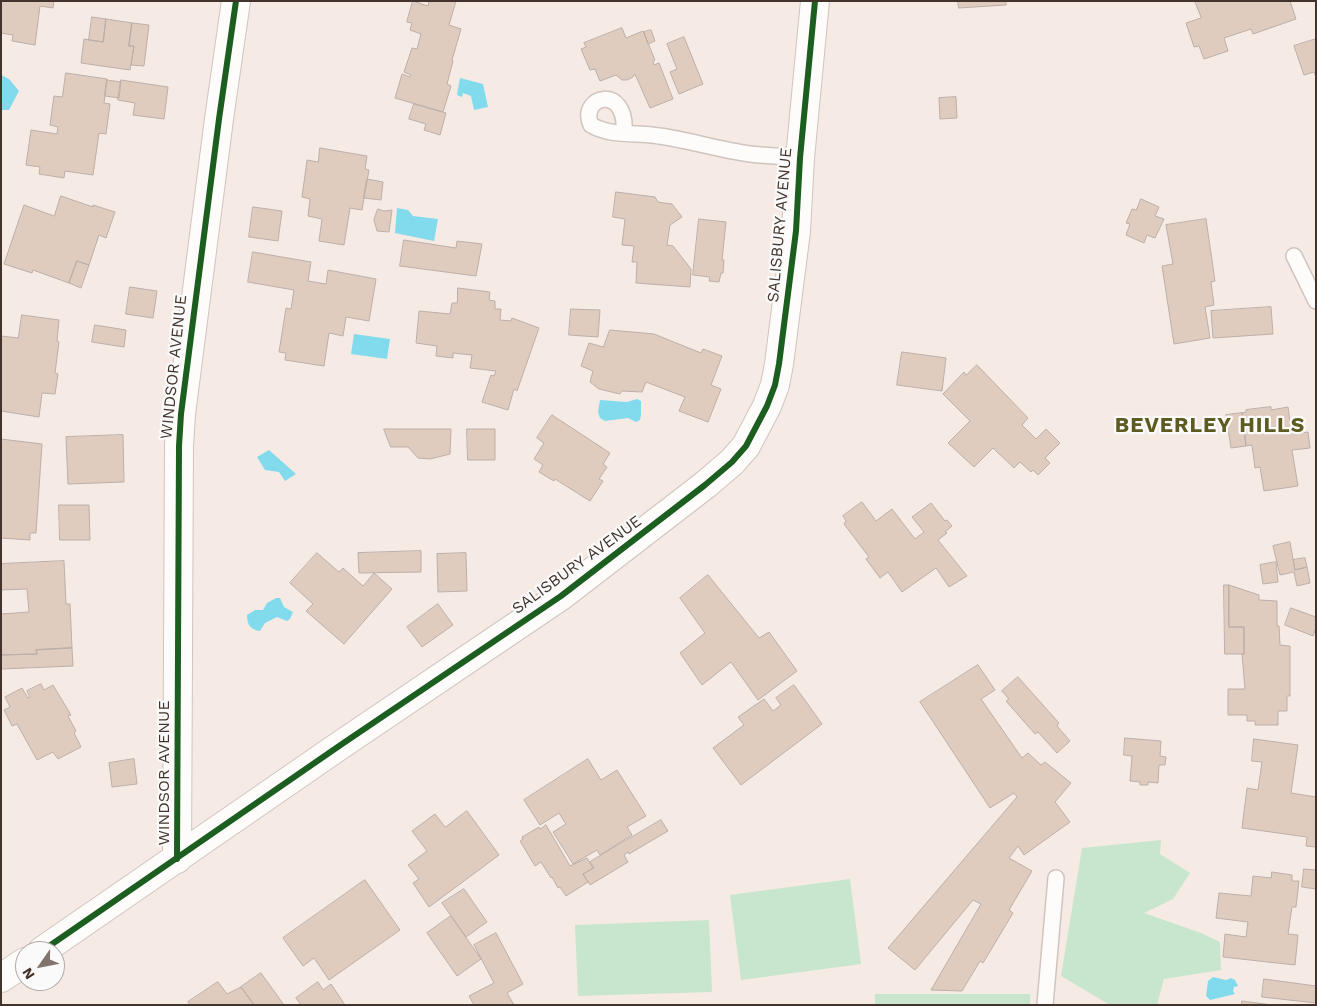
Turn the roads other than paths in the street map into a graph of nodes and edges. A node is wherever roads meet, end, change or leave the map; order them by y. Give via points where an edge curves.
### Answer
1 (236, 1) edge
2 (815, 1) edge
3 (624, 133) dead end
4 (800, 158) junction
5 (1294, 256) dead end
6 (1316, 301) edge
7 (177, 859) junction
8 (1056, 878) dead end
9 (57, 941) edge
10 (15, 969) edge
11 (1, 978) edge
12 (1045, 1005) edge

1 - 7 street, WINDSOR AVENUE via 181,414
2 - 4 street, SALISBURY AVENUE
3 - 4 lane via 687,140 750,154
4 - 7 street, SALISBURY AVENUE via 796,231 775,385 757,427 732,462 561,596
5 - 6 lane
7 - 9 street, SALISBURY AVENUE
8 - 12 lane
10 - 11 street

